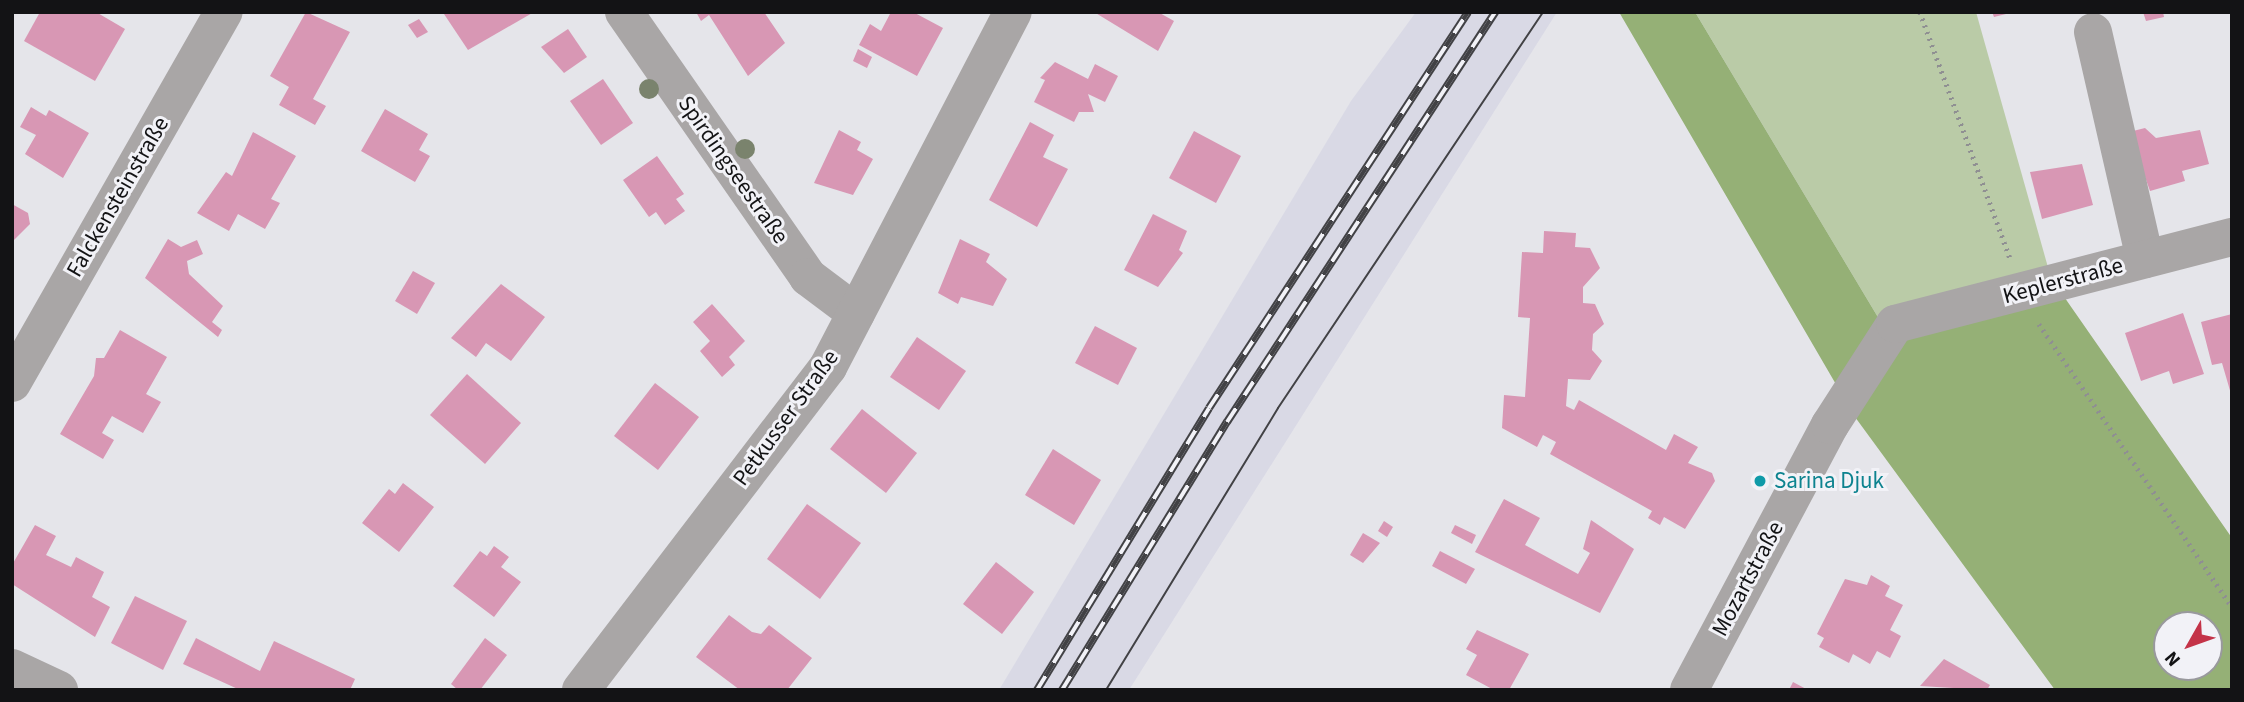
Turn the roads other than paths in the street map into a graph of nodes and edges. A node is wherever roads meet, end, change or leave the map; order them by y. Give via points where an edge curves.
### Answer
1 (223, 12) edge
2 (624, 12) edge
3 (1013, 12) edge
4 (2093, 32) dead end
5 (2232, 237) edge
6 (2145, 259) junction
7 (856, 313) junction
8 (1895, 324) joint
9 (12, 383) edge
10 (12, 668) edge
11 (59, 690) edge
12 (581, 690) edge
13 (1689, 690) edge

1 - 9 street, Falckensteinstraße
2 - 7 street, Spirdingseestraße via 808,277
3 - 7 street, Petkusser Straße
4 - 6 street
5 - 6 street, Keplerstraße
6 - 8 street, Keplerstraße
7 - 12 street, Petkusser Straße via 828,367
8 - 13 street, Mozartstraße via 1830,425
10 - 11 street

